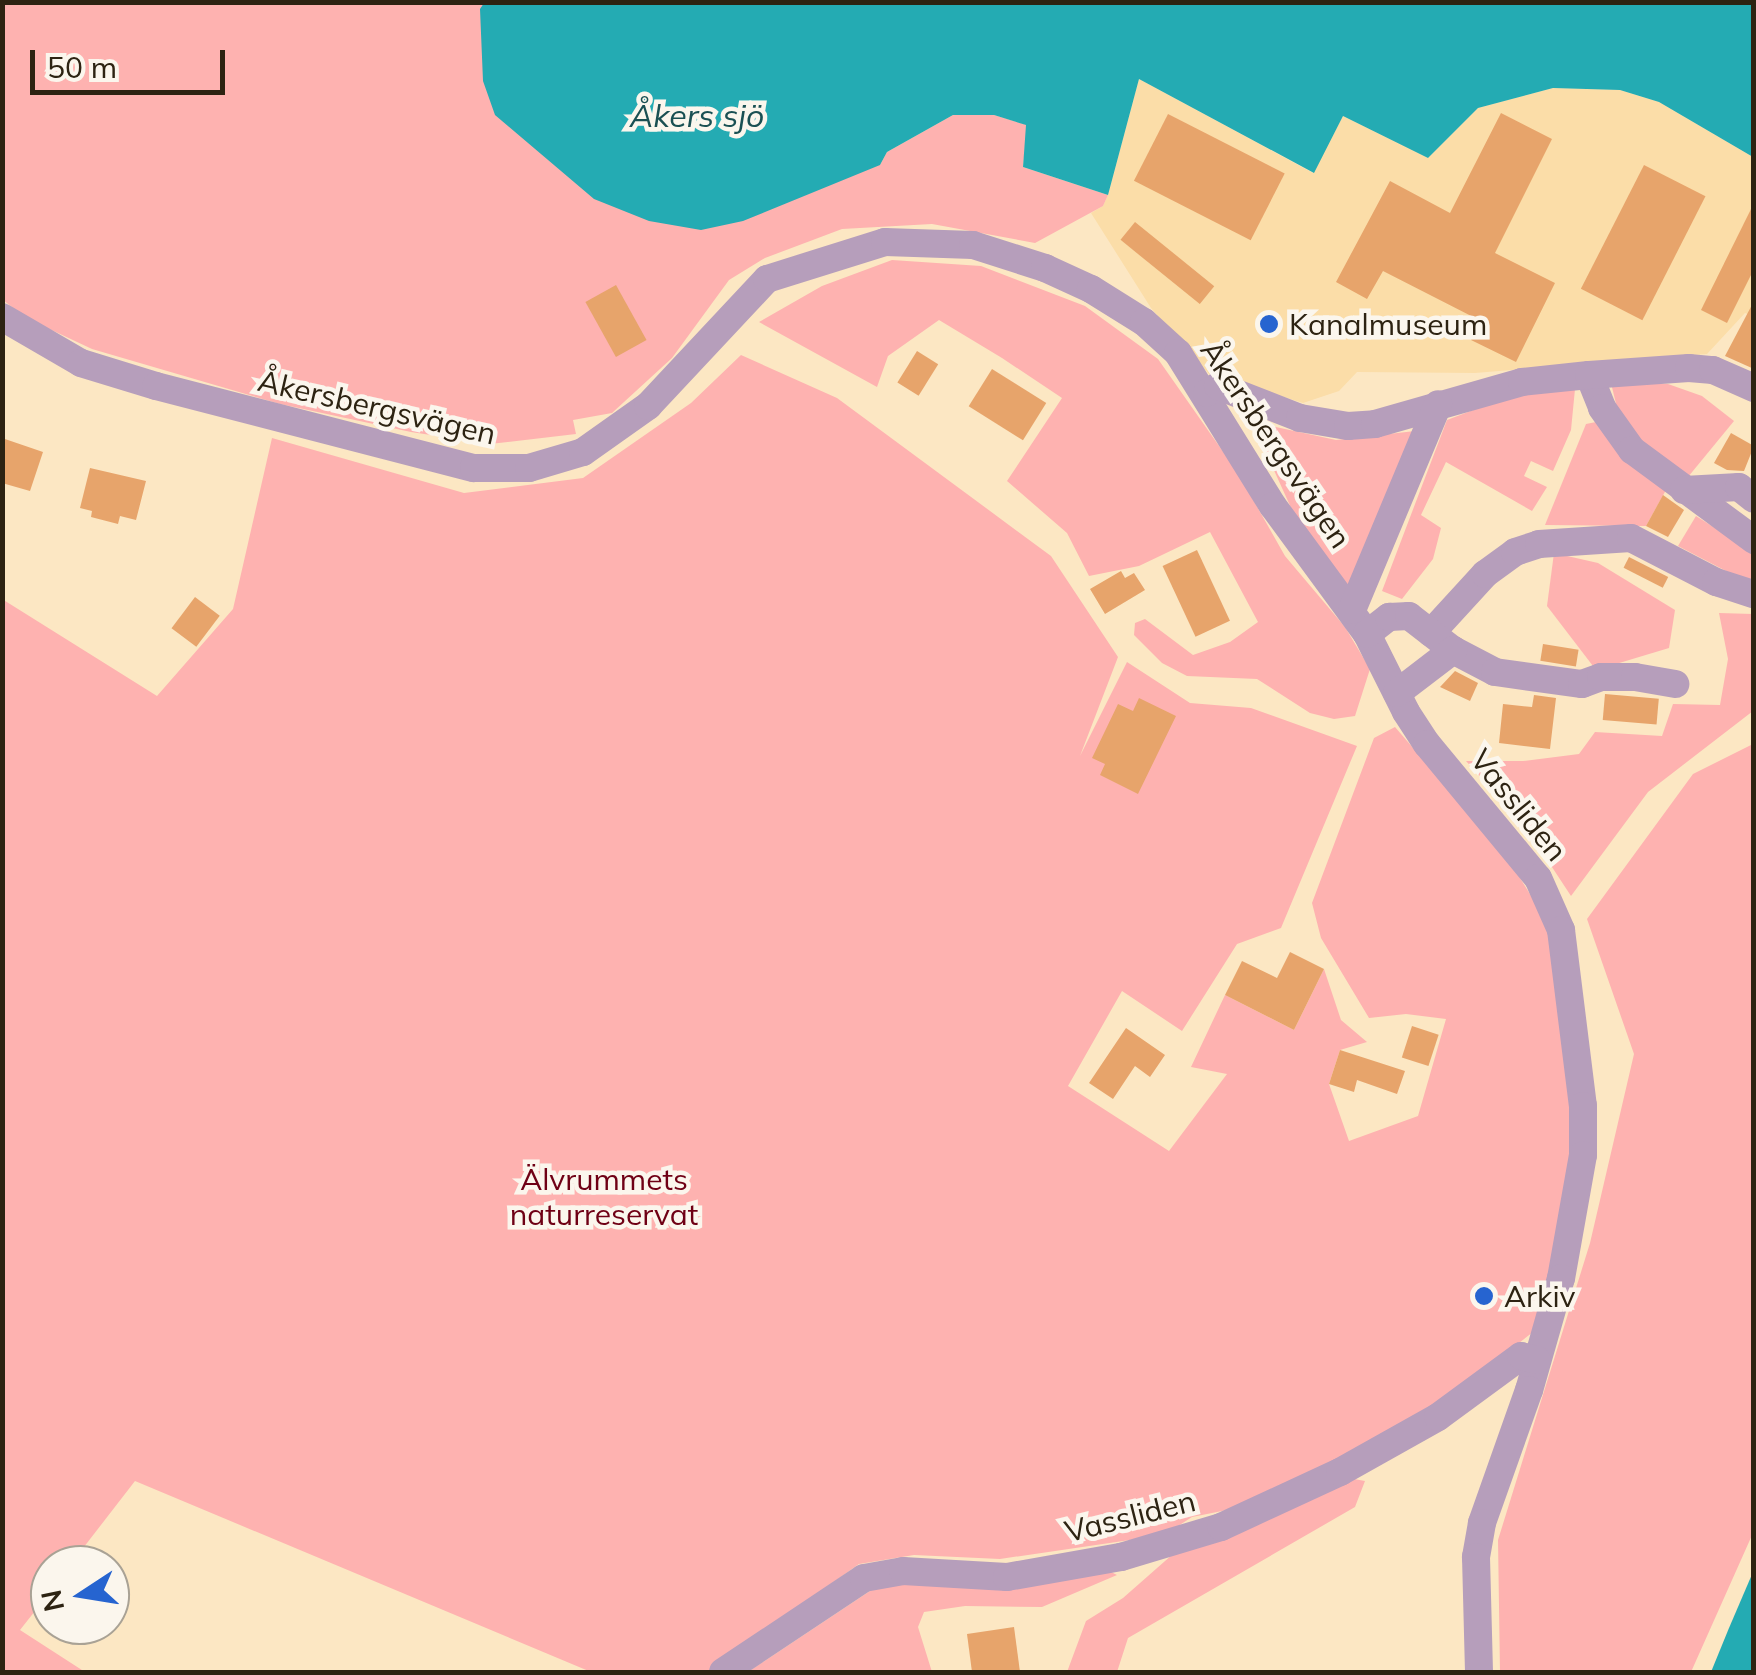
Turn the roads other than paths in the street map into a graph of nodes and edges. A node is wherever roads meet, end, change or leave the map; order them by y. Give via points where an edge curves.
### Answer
1 (2, 317) edge
2 (1589, 375) junction
3 (1754, 388) edge
4 (1207, 393) junction
5 (1438, 404) junction
6 (1684, 490) junction
7 (1754, 499) edge
8 (1754, 540) edge
9 (1754, 594) edge
10 (1360, 622) junction
11 (1442, 641) junction
12 (1675, 684) dead end
13 (1401, 703) junction
14 (1536, 1360) junction
15 (723, 1672) edge
16 (1479, 1672) edge

1 - 4 street, Åkersbergsvägen via 82,363 156,386 452,464 529,468 582,452 615,433 767,279 848,250 923,241 973,245 1092,289 1144,322
2 - 3 street via 1689,368 1713,370
2 - 5 street via 1522,382
2 - 6 street via 1602,408 1632,450
4 - 5 street via 1218,386 1300,418 1348,426
4 - 10 street, Åkersbergsvägen via 1273,506
5 - 10 street, Åkersbergsvägen
6 - 7 street via 1739,488
6 - 8 street
9 - 11 street via 1631,538 1538,544 1486,574
10 - 11 street via 1409,616
10 - 13 street, Åkersbergsvägen
11 - 12 street via 1495,672 1582,684 1635,677
11 - 13 street
13 - 14 street, Vassliden via 1538,878 1561,930 1583,1155 1562,1278
14 - 15 street, Vassliden via 1520,1356 1438,1417 1221,1527 1121,1557 1007,1577 903,1571 864,1578
14 - 16 street, Vassliden via 1482,1522 1476,1557

